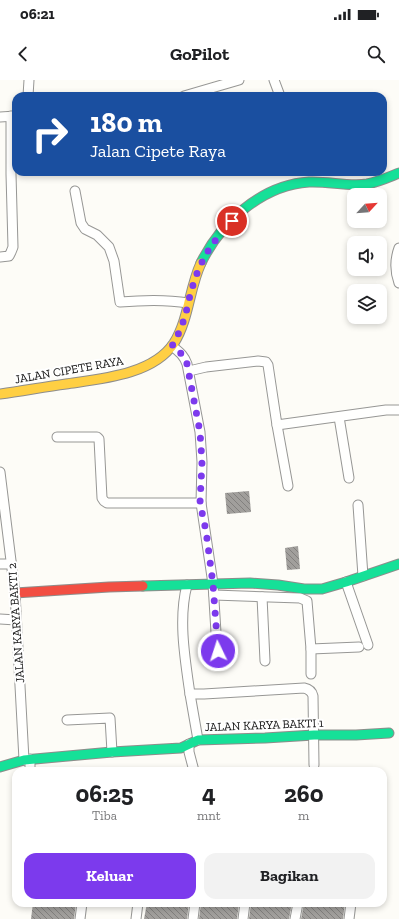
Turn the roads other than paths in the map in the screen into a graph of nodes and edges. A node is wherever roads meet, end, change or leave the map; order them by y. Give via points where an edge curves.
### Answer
1 (29, 80) edge
2 (239, 80) edge
3 (274, 80) edge
4 (28, 92) edge
5 (198, 92) edge
6 (278, 92) edge
7 (12, 116) edge
8 (0, 117) edge
9 (12, 155) edge
10 (399, 173) edge
11 (309, 176) edge
12 (311, 182) junction
13 (75, 191) dead end
14 (399, 248) edge
15 (0, 257) edge
16 (399, 283) edge
17 (188, 303) junction
18 (172, 346) junction
19 (189, 371) junction
20 (0, 394) edge
21 (399, 410) edge
22 (338, 417) junction
23 (277, 425) junction
24 (57, 437) dead end
25 (0, 472) edge
26 (349, 478) dead end
27 (288, 486) dead end
28 (200, 503) junction
29 (358, 505) dead end
30 (0, 564) edge
31 (12, 564) junction
32 (399, 564) edge
33 (363, 576) junction
34 (346, 582) junction
35 (213, 584) junction
36 (187, 585) junction
37 (15, 593) junction
38 (214, 595) junction
39 (262, 597) junction
40 (0, 619) edge
41 (16, 620) junction
42 (311, 649) junction
43 (265, 660) dead end
44 (218, 665) dead end
45 (311, 674) dead end
46 (190, 694) junction
47 (67, 720) dead end
48 (389, 733) dead end
49 (314, 735) junction
50 (198, 740) junction
51 (189, 744) junction
52 (112, 752) junction
53 (27, 759) junction
54 (314, 765) dead end
55 (0, 767) edge
56 (29, 767) edge
57 (193, 767) edge
58 (82, 907) edge
59 (138, 907) edge
60 (194, 907) edge
61 (244, 907) edge
62 (297, 907) edge
63 (350, 907) edge
64 (80, 919) edge
65 (136, 919) edge
66 (193, 919) edge
67 (243, 919) edge
68 (295, 919) edge
69 (349, 919) edge

1 - 4 street
2 - 5 street
3 - 6 street
7 - 8 street
9 - 15 street via 13,247 9,256
10 - 12 street, JALAN CIPETE RAYA via 369,184
11 - 12 street
12 - 17 street, JALAN CIPETE RAYA via 295,183 274,191 240,213 217,237 204,256
13 - 17 street via 81,223 109,247 114,261 120,302 158,300
14 - 16 street via 396,265
17 - 18 street, JALAN CIPETE RAYA
18 - 19 street via 184,356
18 - 20 street, JALAN CIPETE RAYA via 160,358 127,373 97,380
19 - 23 street via 266,362
19 - 28 street via 200,432
21 - 22 street
22 - 23 street
22 - 26 street
23 - 27 street
24 - 28 street via 99,439 102,498 107,503
25 - 31 street, JALAN KARYA BAKTI 2
28 - 35 street
29 - 33 street
30 - 31 street
31 - 37 street, JALAN KARYA BAKTI 2
32 - 33 street
33 - 34 street
34 - 35 street via 322,589 250,583
34 - 42 street via 364,646
35 - 36 street
35 - 38 street
36 - 37 street
36 - 46 street via 183,617
37 - 41 street, JALAN KARYA BAKTI 2
38 - 39 street
38 - 44 street
39 - 42 street via 300,598 307,601
39 - 43 street
40 - 41 street
41 - 53 street, JALAN KARYA BAKTI 2
42 - 45 street
46 - 49 street via 307,688 313,696
46 - 50 street
47 - 52 street via 110,718
48 - 49 street, JALAN KARYA BAKTI 1
49 - 50 street, JALAN KARYA BAKTI 1
49 - 54 street
50 - 51 street, JALAN KARYA BAKTI 1
51 - 52 street, JALAN KARYA BAKTI 1 via 181,748
51 - 57 street
52 - 53 street, JALAN KARYA BAKTI 1
53 - 55 street, JALAN KARYA BAKTI 1
53 - 56 street, JALAN KARYA BAKTI 2
58 - 64 street
59 - 65 street
60 - 66 street
61 - 67 street
62 - 68 street
63 - 69 street

